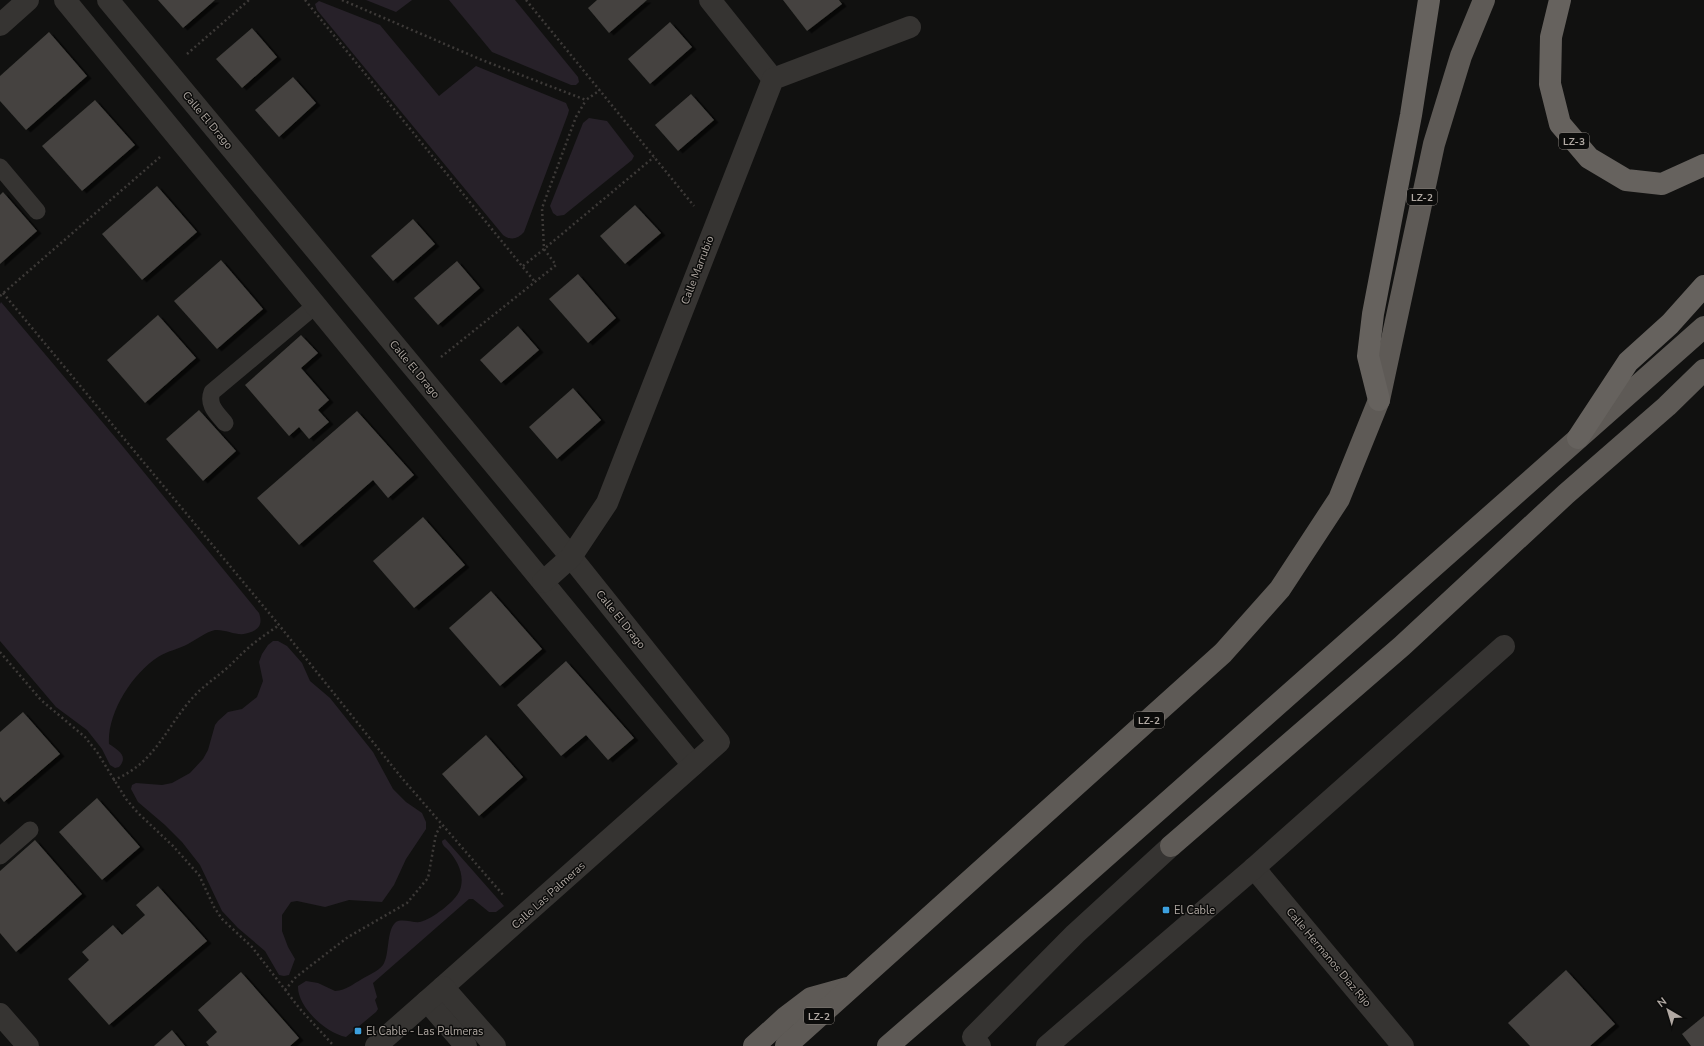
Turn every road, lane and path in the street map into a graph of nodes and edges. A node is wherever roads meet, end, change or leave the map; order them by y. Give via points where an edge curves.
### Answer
1 (28, 0) edge
2 (65, 0) edge
3 (108, 0) edge
4 (249, 0) edge
5 (305, 0) edge
6 (342, 0) edge
7 (526, 0) edge
8 (710, 0) edge
9 (1429, 0) edge
10 (1484, 0) edge
11 (1560, 0) edge
12 (0, 25) edge
13 (910, 27) dead end
14 (167, 71) junction
15 (773, 79) junction
16 (600, 90) junction
17 (586, 100) junction
18 (180, 139) junction
19 (654, 157) junction
20 (1704, 165) edge
21 (0, 167) edge
22 (37, 211) dead end
23 (716, 220) junction
24 (544, 249) junction
25 (523, 266) junction
26 (535, 282) junction
27 (1704, 286) edge
28 (3, 293) junction
29 (0, 296) edge
30 (316, 305) junction
31 (1704, 328) edge
32 (1704, 370) edge
33 (420, 375) junction
34 (1379, 400) junction
35 (224, 423) dead end
36 (1578, 438) junction
37 (571, 557) junction
38 (543, 582) junction
39 (279, 625) junction
40 (1504, 646) dead end
41 (0, 652) edge
42 (719, 742) joint
43 (692, 765) junction
44 (113, 780) junction
45 (442, 824) junction
46 (30, 830) dead end
47 (1171, 846) joint
48 (0, 856) edge
49 (1254, 868) junction
50 (522, 917) junction
51 (852, 987) junction
52 (285, 990) junction
53 (435, 994) junction
54 (0, 1014) edge
55 (972, 1043) edge
56 (28, 1046) edge
57 (334, 1046) edge
58 (376, 1046) edge
59 (466, 1046) edge
60 (495, 1046) edge
61 (754, 1046) edge
62 (786, 1046) edge
63 (888, 1046) edge
64 (1047, 1046) edge
65 (1403, 1046) edge

1 - 12 street
2 - 18 street
3 - 14 street, Calle El Drago
4 - 14 path
5 - 25 path
6 - 17 path via 482,60
7 - 16 path
8 - 15 street
9 - 34 highway via 1411,115 1372,321 1368,356
10 - 34 highway, LZ-2 via 1461,56 1434,144
11 - 20 highway, LZ-3 via 1550,37 1550,84 1560,124 1588,158 1626,180 1662,184
13 - 15 street
14 - 33 street, Calle El Drago
15 - 23 street, Calle Marrubio
16 - 17 path
16 - 19 path
17 - 24 path via 576,117 542,208
18 - 28 path
18 - 30 street
19 - 23 path via 694,207
19 - 24 path
21 - 22 lane
23 - 37 street, Calle Marrubio via 606,503
24 - 25 path
24 - 26 path via 556,265
25 - 26 path
26 - 33 path
27 - 36 highway via 1670,324 1628,362
28 - 29 path
28 - 39 path
30 - 35 lane via 212,392 210,399 213,408
30 - 38 street
31 - 36 highway
32 - 47 highway via 1402,646
33 - 37 street, Calle El Drago
34 - 51 highway, LZ-2 via 1339,499 1280,589 1223,653
36 - 63 highway
37 - 38 street, Calle Marrubio
37 - 42 street, Calle El Drago
38 - 43 street
39 - 44 path via 198,692 165,738 142,762 126,775
39 - 45 path
40 - 49 street
41 - 44 path via 40,700 85,737
42 - 43 street, Calle Las Palmeras
43 - 50 street, Calle Las Palmeras
44 - 52 path via 138,813 192,866 222,919 252,947
45 - 50 path
45 - 52 path via 436,834 428,878 407,903 348,937 296,977
46 - 48 lane
47 - 55 street via 1075,934
49 - 64 street
49 - 65 street, Calle Hermanos Diaz Rijo
50 - 53 street, Calle Las Palmeras
51 - 61 highway via 811,998
51 - 62 highway, LZ-2
52 - 57 path
53 - 58 street, Calle Las Palmeras
53 - 59 street
53 - 60 street
54 - 56 street

